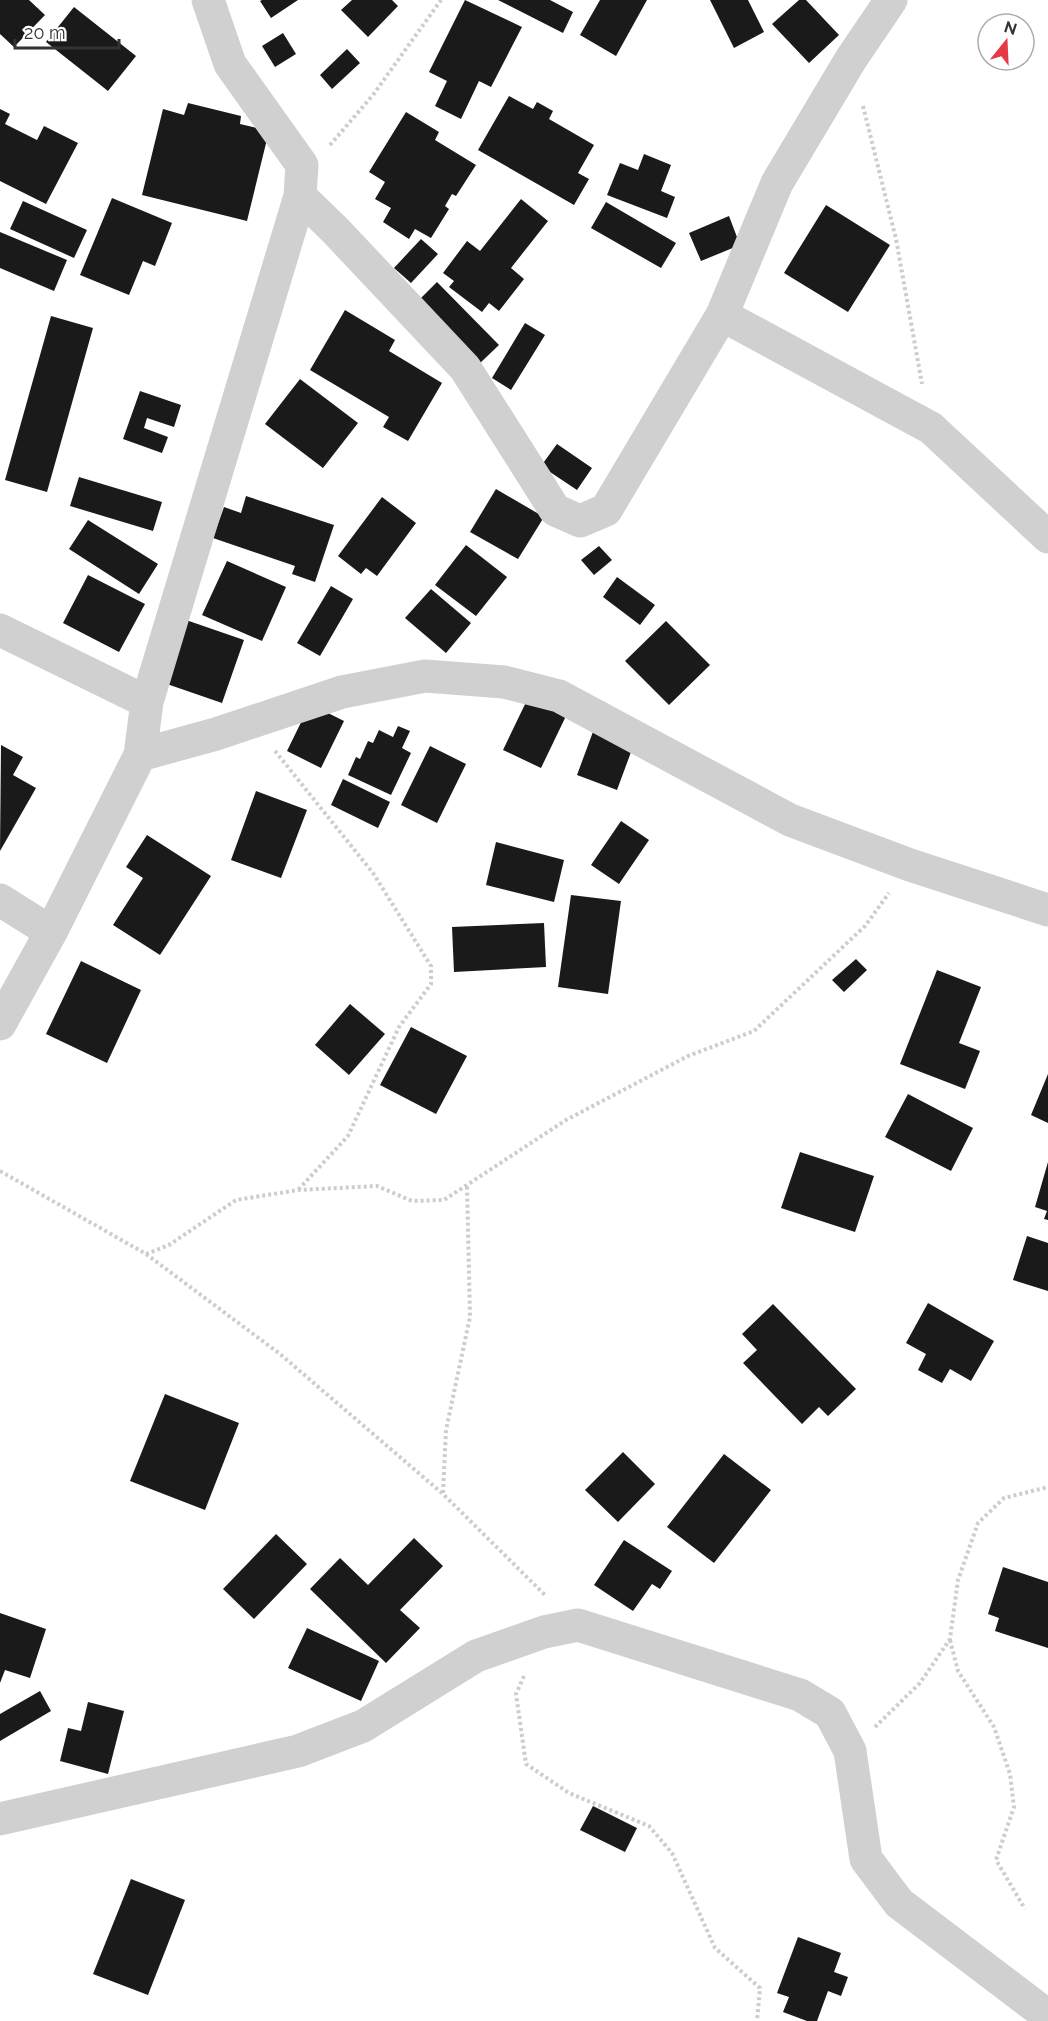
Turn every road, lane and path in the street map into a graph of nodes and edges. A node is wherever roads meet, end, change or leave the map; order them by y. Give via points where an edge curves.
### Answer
1 (208, 0) edge
2 (441, 0) edge
3 (891, 0) edge
4 (851, 59) junction
5 (301, 187) junction
6 (722, 315) junction
7 (931, 428) junction
8 (1048, 537) edge
9 (0, 630) edge
10 (147, 702) junction
11 (252, 722) junction
12 (140, 755) junction
13 (910, 865) junction
14 (0, 900) edge
15 (1048, 910) edge
16 (51, 932) junction
17 (0, 1024) edge
18 (0, 1171) edge
19 (467, 1185) junction
20 (298, 1190) junction
21 (146, 1254) junction
22 (1048, 1487) edge
23 (443, 1494) junction
24 (578, 1625) junction
25 (544, 1632) junction
26 (950, 1639) junction
27 (850, 1751) junction
28 (0, 1819) edge
29 (1025, 1909) dead end
30 (1048, 2016) edge
31 (757, 2021) edge

1 - 5 street via 230,64 302,165
2 - 5 path
3 - 4 street
4 - 6 street via 777,183
4 - 7 path via 896,239
5 - 6 street via 336,231 465,368 555,510 580,521 606,510
5 - 10 street
6 - 7 street
7 - 8 street
9 - 10 street
10 - 12 street
11 - 12 street
11 - 13 street via 342,692 425,676 504,682 560,696 790,820
11 - 20 path via 373,873 431,966 431,984 399,1028 348,1136
12 - 16 street
13 - 15 street
13 - 19 path via 865,926 754,1031 688,1056 566,1120
14 - 16 street
16 - 17 street
18 - 21 path
19 - 20 path via 444,1200 412,1202 377,1186
19 - 23 path via 470,1317 446,1430
20 - 21 path via 236,1200 169,1245
21 - 23 path via 280,1354
22 - 26 path via 1004,1498 978,1523 958,1580
23 - 24 path
24 - 25 street
24 - 27 street via 800,1695 830,1713
25 - 28 street via 476,1656 363,1726 298,1751
25 - 31 path via 516,1694 526,1764 569,1793 649,1826 672,1853 715,1948 760,1988
26 - 27 path via 920,1683
26 - 29 path via 958,1671 994,1727 1010,1774 1014,1807 996,1860
27 - 30 street via 866,1859 899,1903

